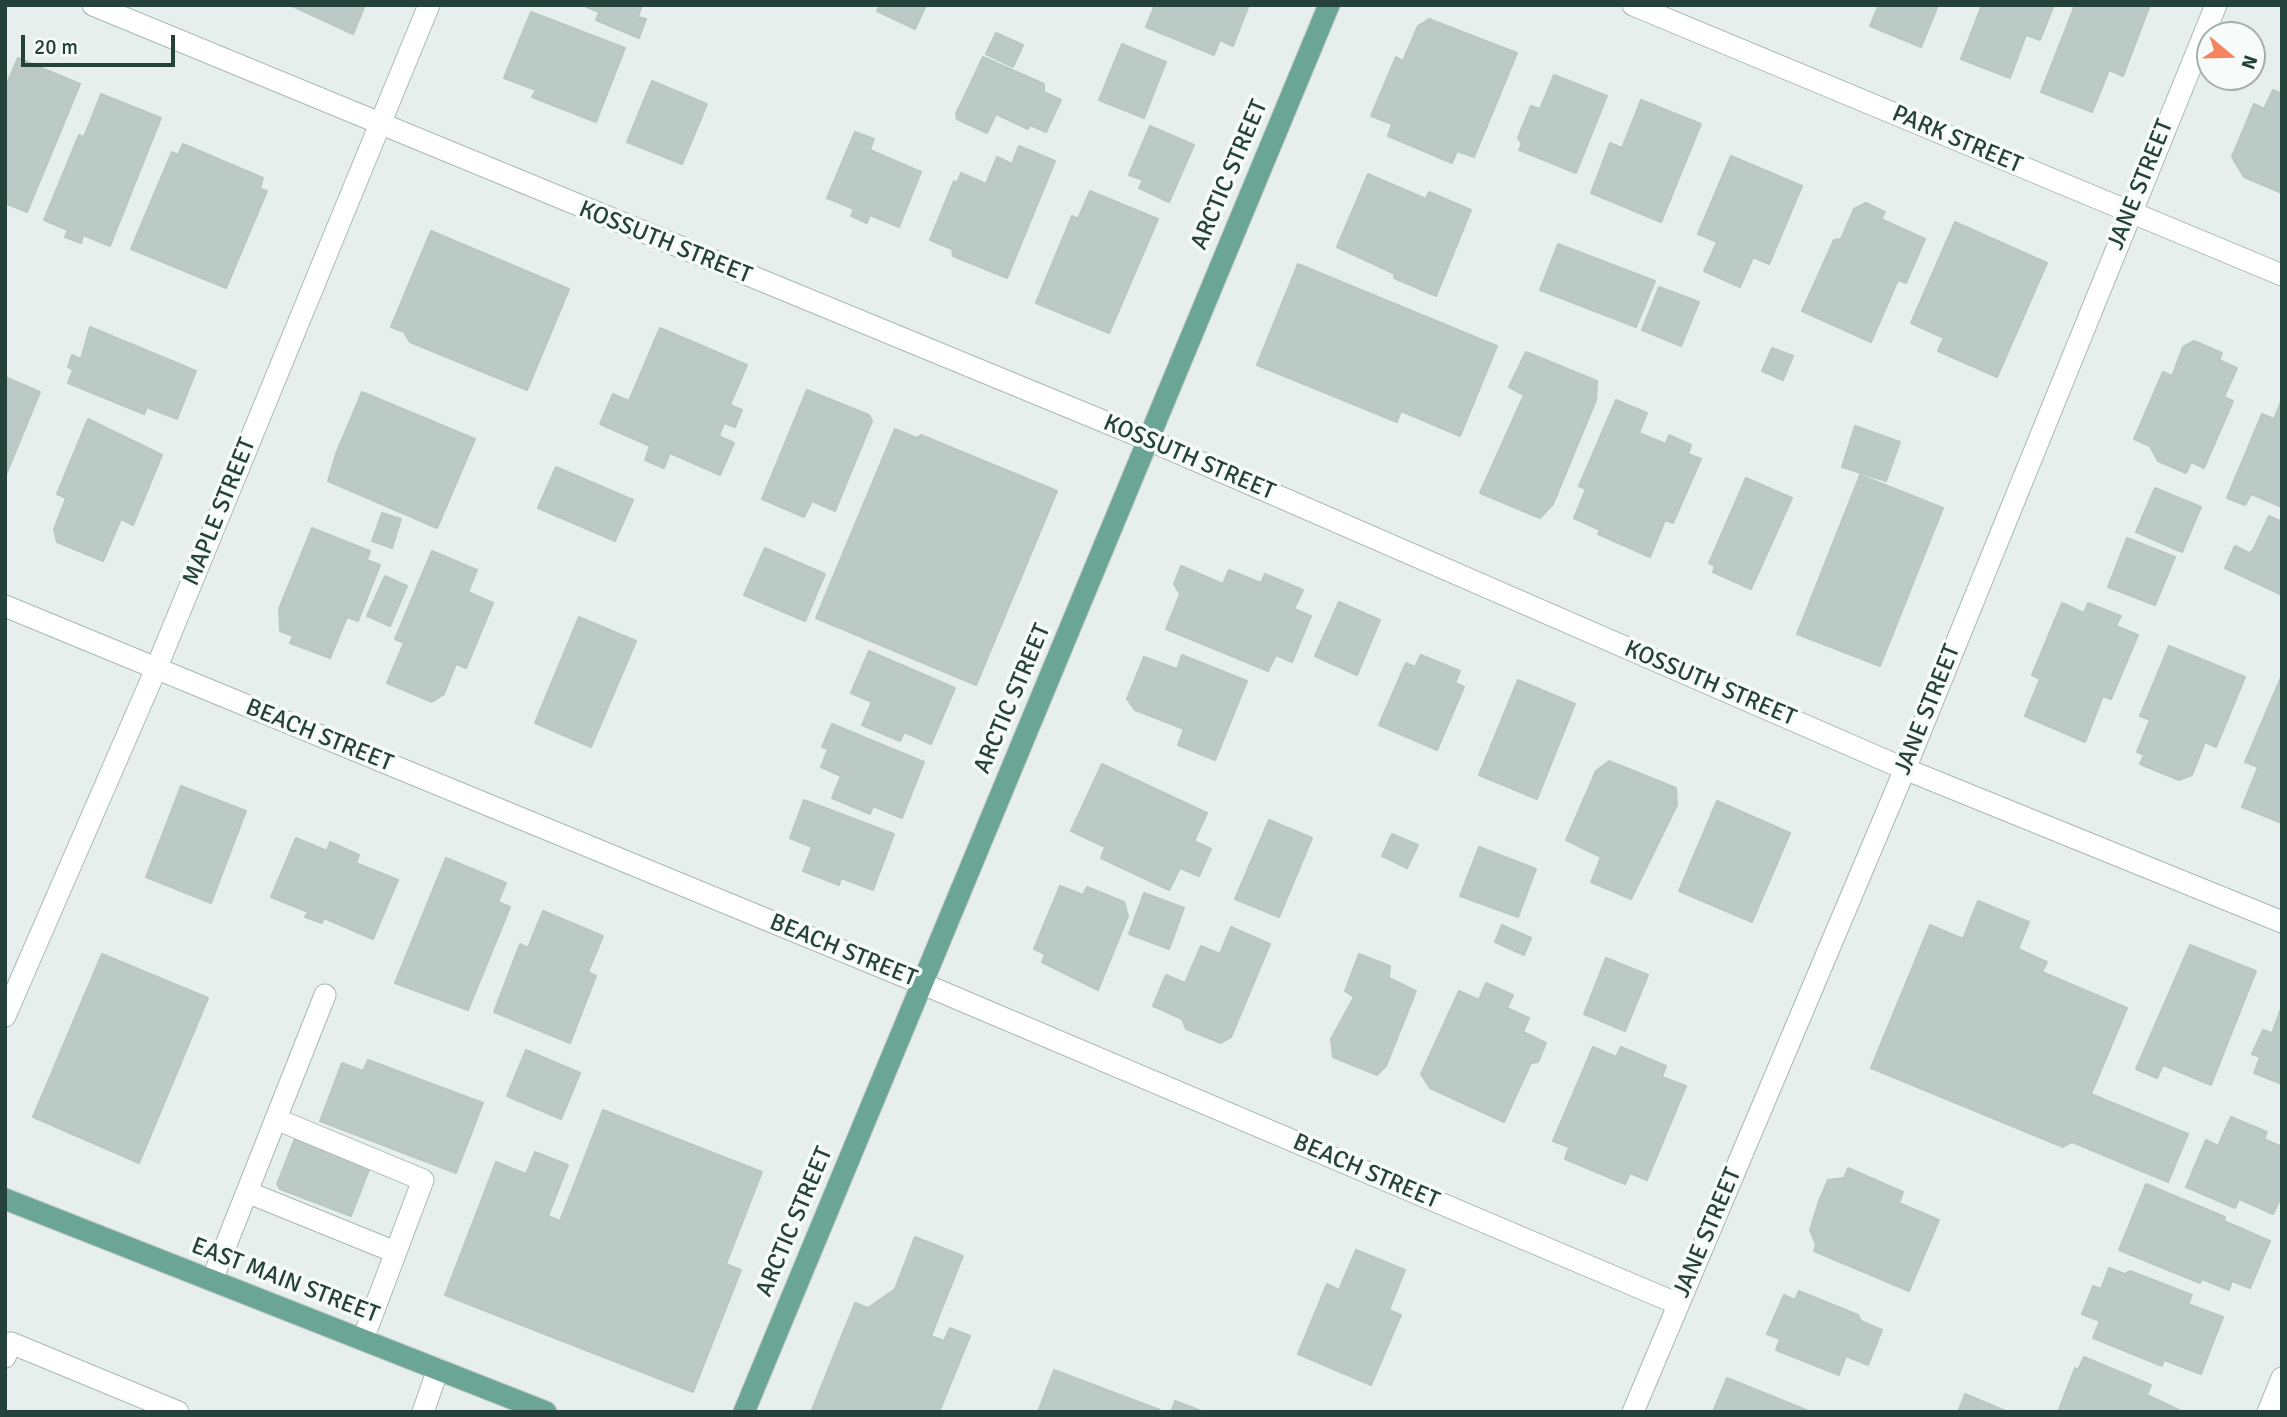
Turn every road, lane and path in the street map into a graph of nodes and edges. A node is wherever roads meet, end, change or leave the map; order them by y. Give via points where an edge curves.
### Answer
1 (93, 5) edge
2 (429, 5) edge
3 (1329, 5) edge
4 (1633, 5) edge
5 (2216, 5) edge
6 (379, 126) junction
7 (2129, 212) junction
8 (2282, 275) edge
9 (1149, 440) junction
10 (5, 606) edge
11 (156, 669) junction
12 (1905, 769) junction
13 (2282, 922) edge
14 (923, 984) junction
15 (325, 995) dead end
16 (5, 1016) edge
17 (276, 1119) junction
18 (247, 1192) junction
19 (5, 1199) edge
20 (395, 1252) junction
21 (212, 1280) junction
22 (1678, 1304) junction
23 (363, 1339) junction
24 (5, 1357) edge
25 (438, 1369) junction
26 (2282, 1378) edge
27 (178, 1412) edge
28 (423, 1412) edge
29 (547, 1412) edge
30 (744, 1412) edge
31 (1633, 1412) edge
32 (2268, 1412) edge

1 - 6 street, KOSSUTH STREET
2 - 6 street, MAPLE STREET
3 - 9 main road, ARCTIC STREET
4 - 7 street, PARK STREET
5 - 7 street, JANE STREET
6 - 9 street, KOSSUTH STREET
6 - 11 street, MAPLE STREET
7 - 8 street, PARK STREET
7 - 12 street, JANE STREET
9 - 12 street, KOSSUTH STREET
9 - 14 main road, ARCTIC STREET
10 - 11 street, BEACH STREET
11 - 14 street, BEACH STREET
11 - 16 street, MAPLE STREET
12 - 13 street, KOSSUTH STREET
12 - 22 street, JANE STREET
14 - 22 street, BEACH STREET
14 - 30 main road, ARCTIC STREET
15 - 17 street
17 - 18 street
17 - 20 street via 423,1180
18 - 20 street
18 - 21 street
19 - 21 main road, EAST MAIN STREET
20 - 23 street
21 - 23 main road, EAST MAIN STREET
22 - 31 street, JANE STREET
23 - 25 main road, EAST MAIN STREET
24 - 27 street via 11,1343
25 - 28 street
25 - 29 main road, EAST MAIN STREET
26 - 32 street

